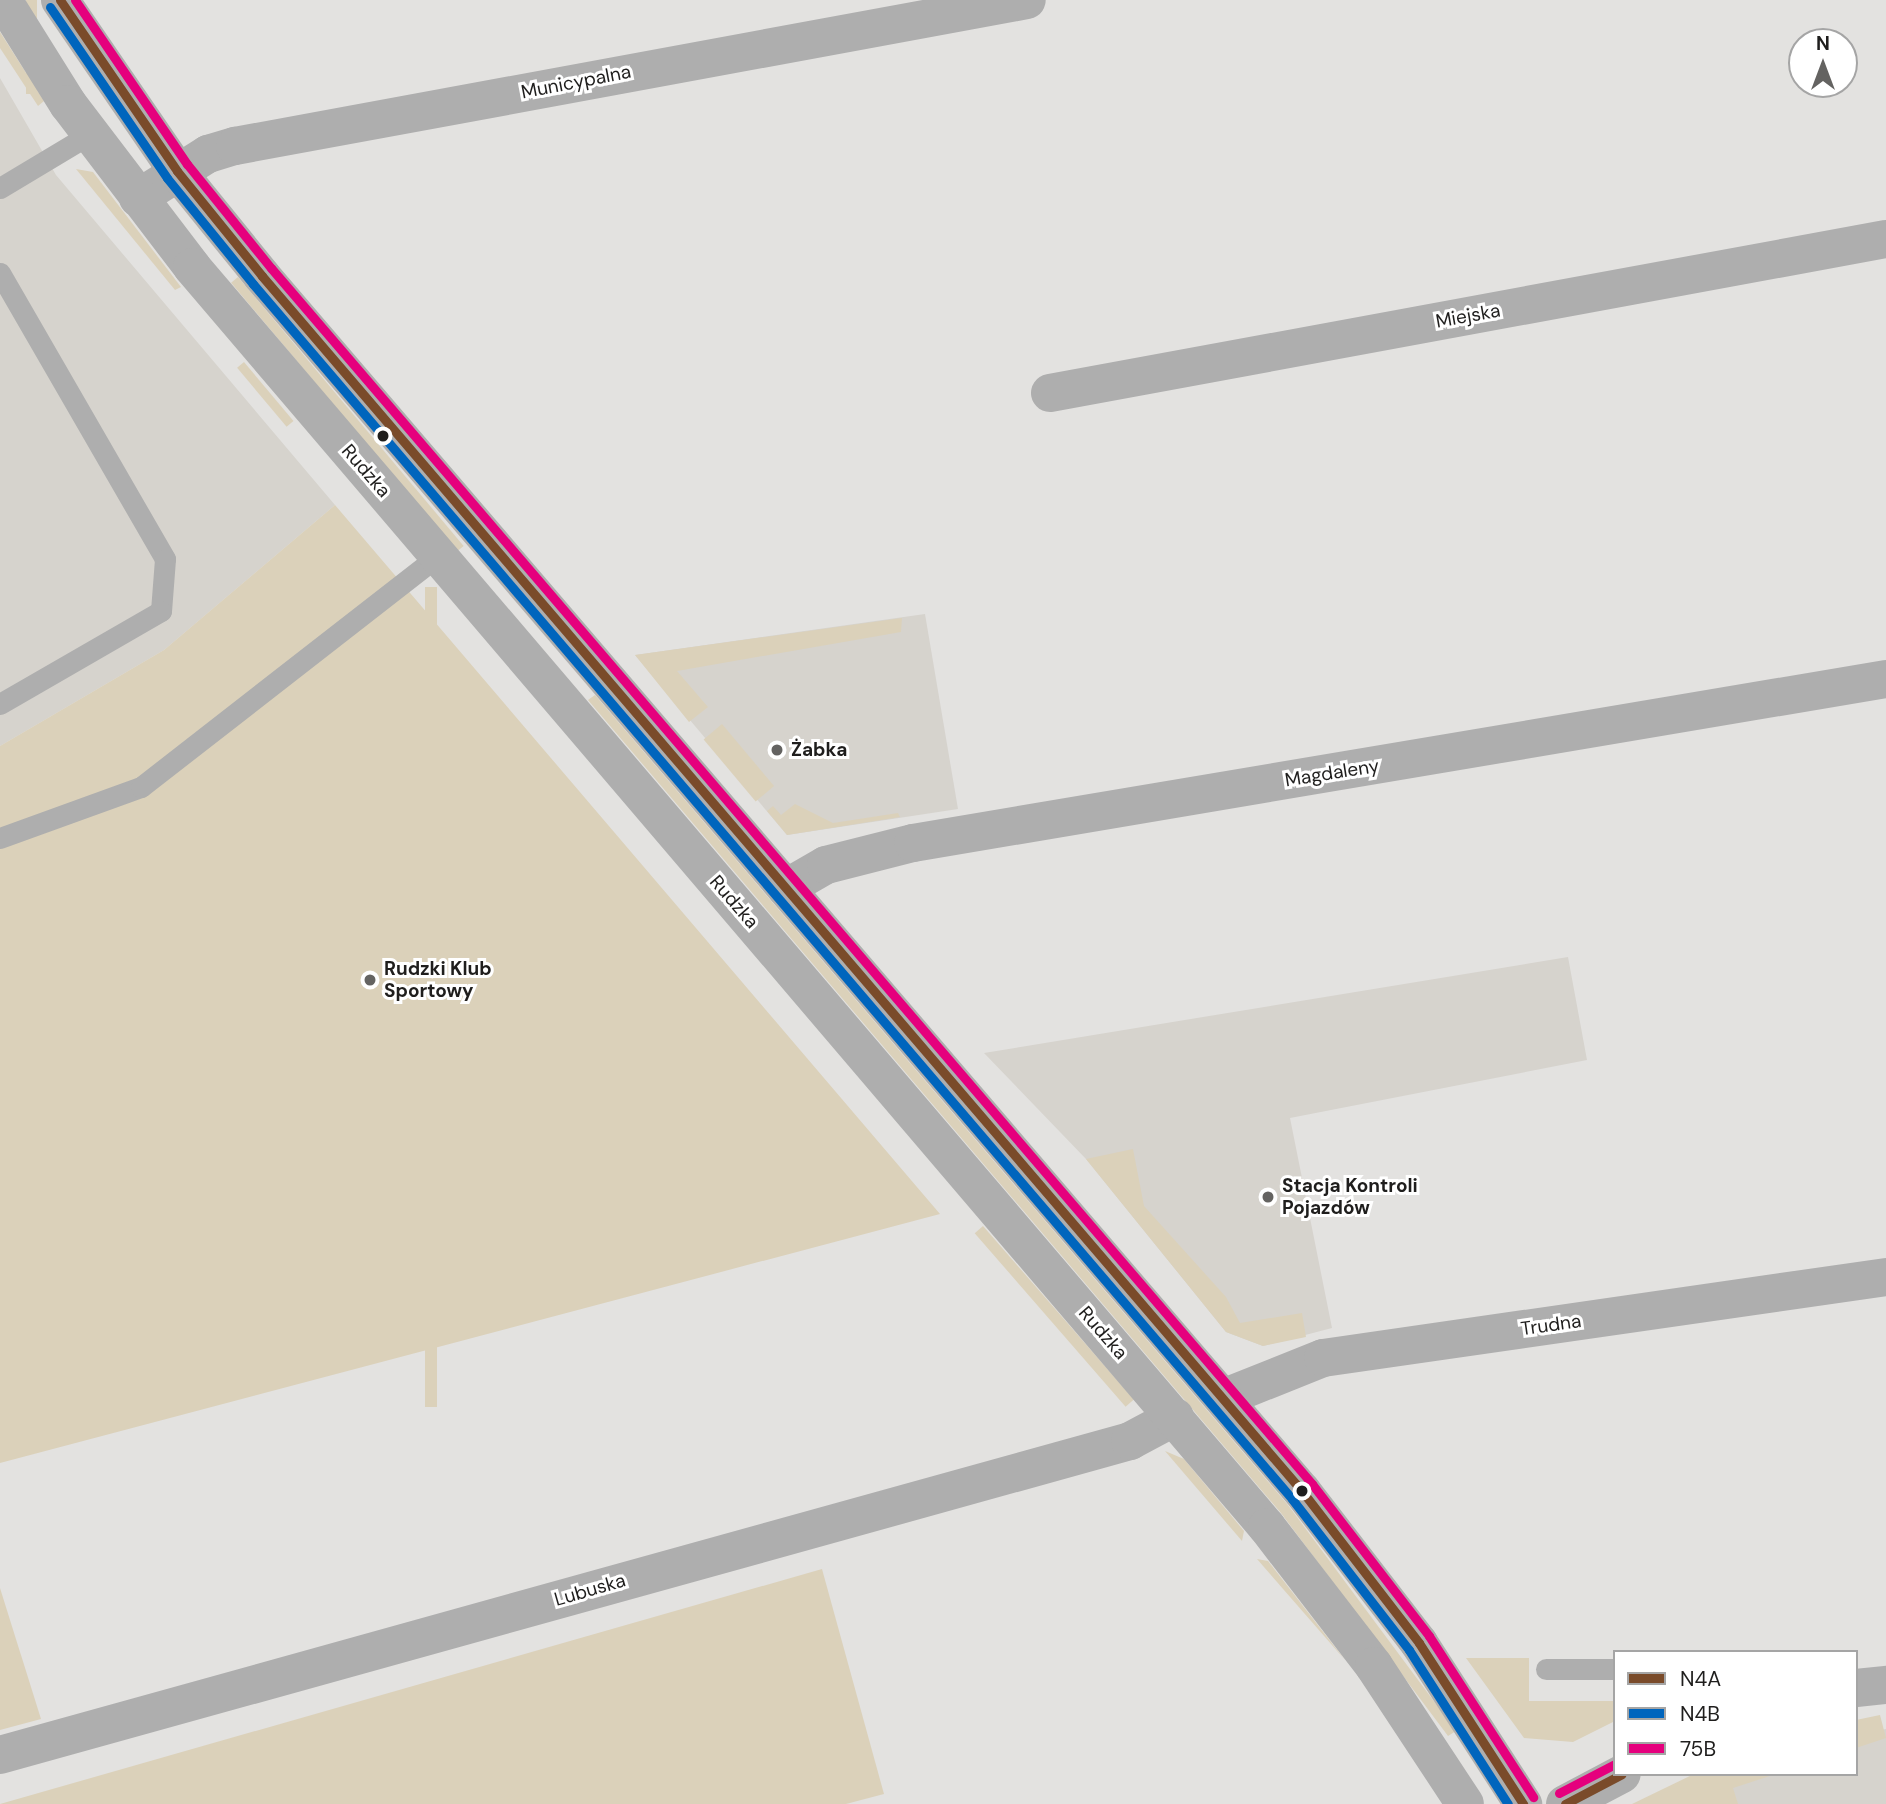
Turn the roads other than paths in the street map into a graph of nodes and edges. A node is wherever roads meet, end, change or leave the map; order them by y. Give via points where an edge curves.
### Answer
1 (3, 0) edge
2 (60, 0) edge
3 (1014, 1) edge
4 (90, 134) junction
5 (177, 171) junction
6 (0, 188) edge
7 (138, 198) junction
8 (1886, 239) edge
9 (0, 273) edge
10 (1050, 393) dead end
11 (438, 556) junction
12 (555, 618) junction
13 (517, 648) junction
14 (1886, 679) edge
15 (0, 704) edge
16 (0, 838) edge
17 (786, 888) junction
18 (1886, 1277) edge
19 (1223, 1398) junction
20 (1175, 1417) junction
21 (1546, 1669) dead end
22 (1613, 1669) edge
23 (1886, 1685) edge
24 (1858, 1688) edge
25 (0, 1755) edge
26 (1618, 1776) edge
27 (1465, 1804) edge
28 (1523, 1804) edge
29 (1565, 1804) edge

1 - 4 street, Rudzka
2 - 5 street
3 - 5 street, Municypalna via 235,146
4 - 6 lane
4 - 7 street, Rudzka
5 - 7 street, Municypalna
5 - 12 street
7 - 11 street, Rudzka
8 - 10 street, Miejska
9 - 15 lane via 165,559 160,611
11 - 13 street, Rudzka
11 - 16 lane via 141,787
12 - 13 street
12 - 17 street
13 - 20 street, Rudzka
14 - 17 street, Magdaleny via 913,843 826,865
17 - 19 street
18 - 19 street, Trudna via 1323,1358
19 - 28 street via 1368,1573
20 - 25 street, Lubuska via 1130,1441
20 - 27 street, Rudzka via 1324,1598
21 - 22 lane
23 - 24 street
26 - 29 street

